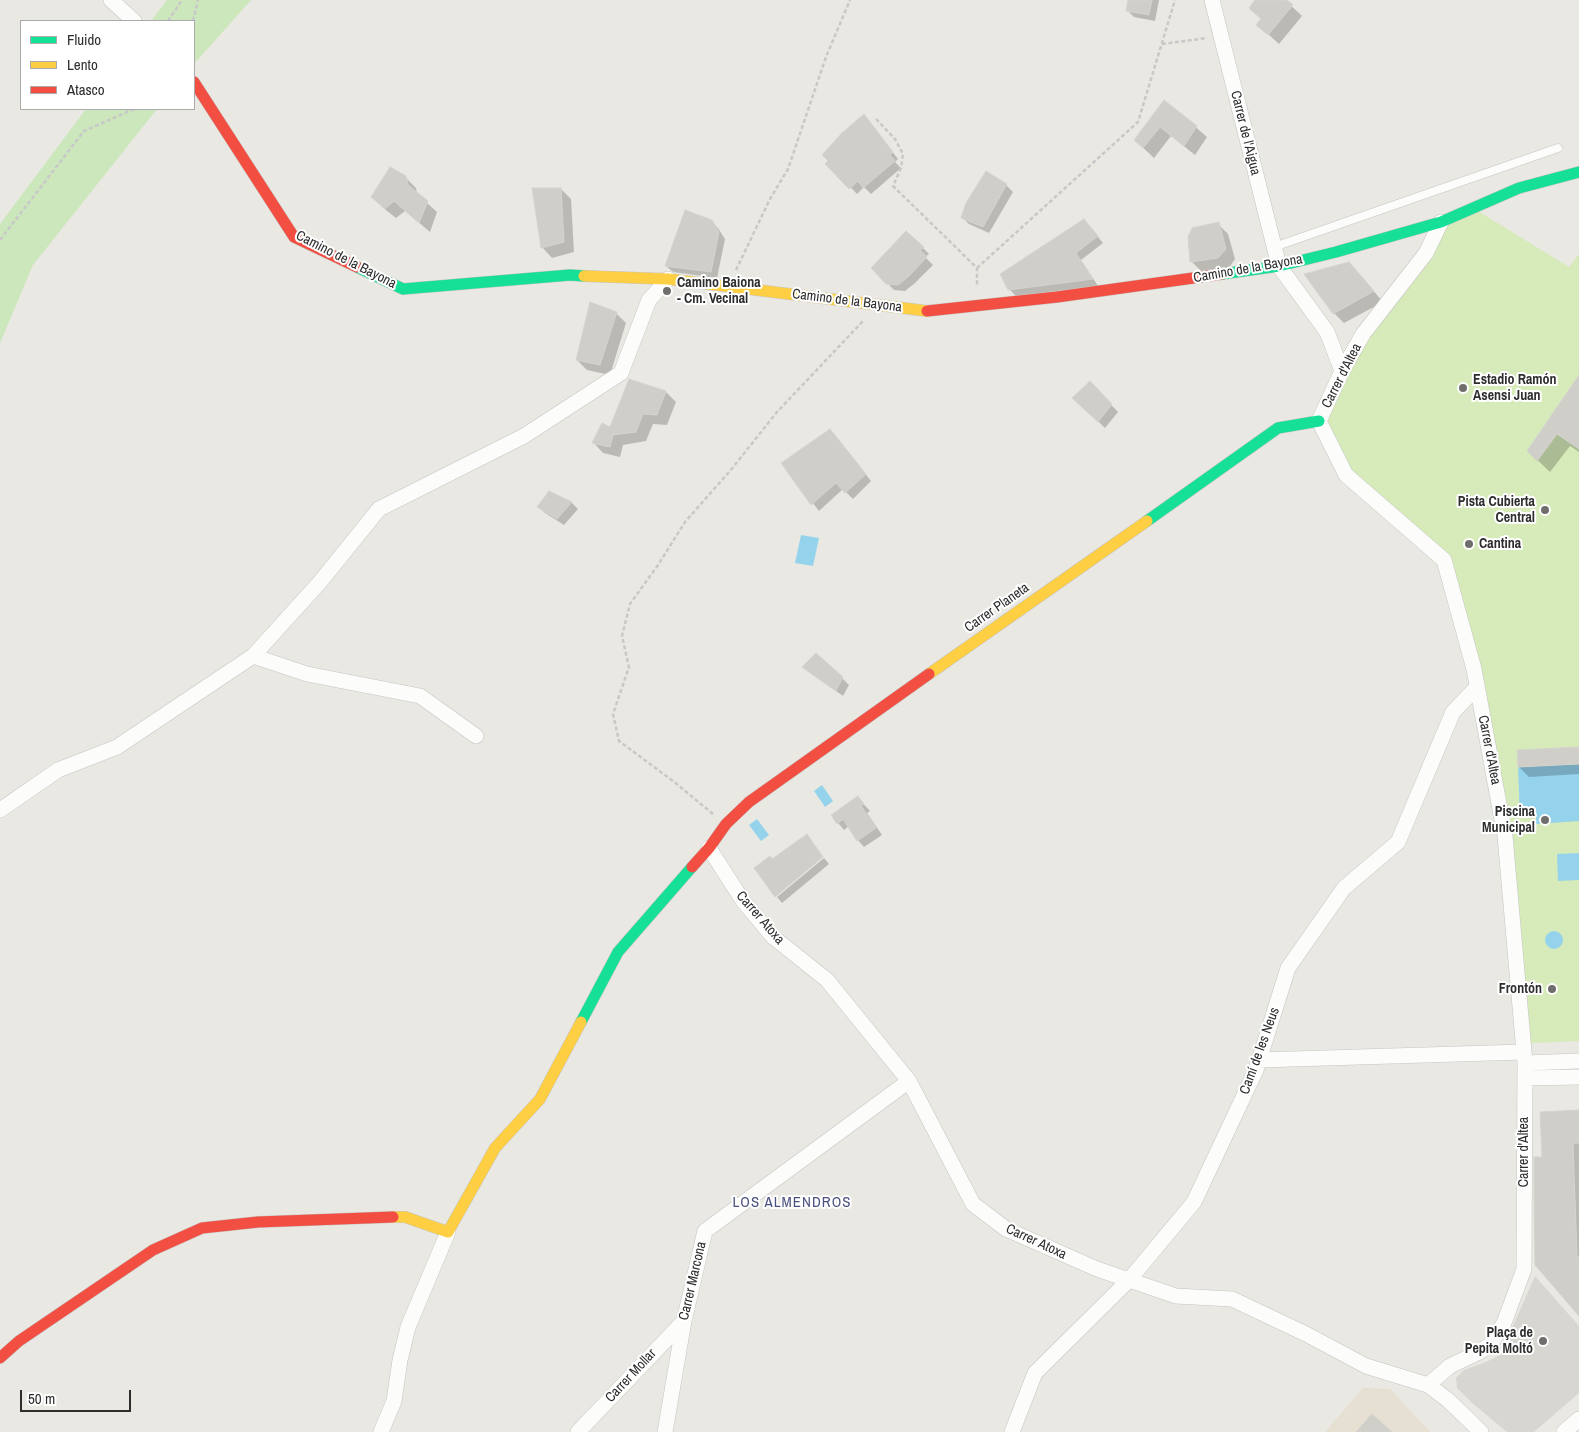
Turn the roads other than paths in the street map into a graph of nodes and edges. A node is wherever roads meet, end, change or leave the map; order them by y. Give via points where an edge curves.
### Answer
1 (111, 0) edge
2 (1212, 0) edge
3 (133, 20) edge
4 (195, 84) edge
5 (1558, 148) dead end
6 (1579, 172) edge
7 (1441, 222) junction
8 (1274, 247) junction
9 (1279, 266) junction
10 (668, 279) junction
11 (1342, 371) junction
12 (1320, 420) junction
13 (253, 656) junction
14 (1477, 688) junction
15 (476, 736) dead end
16 (0, 810) edge
17 (709, 848) junction
18 (1259, 1060) junction
19 (1579, 1061) edge
20 (1525, 1064) junction
21 (1579, 1077) edge
22 (909, 1080) junction
23 (448, 1232) junction
24 (1129, 1280) junction
25 (684, 1321) junction
26 (0, 1358) edge
27 (1428, 1385) junction
28 (1579, 1419) edge
29 (381, 1432) edge
30 (578, 1432) edge
31 (665, 1432) edge
32 (1012, 1432) edge
33 (1481, 1432) edge
34 (1564, 1432) edge

1 - 3 street
2 - 8 street, Carrer de l'Aigua
4 - 10 street, Camino de la Bayona via 294,237 403,289 570,275
5 - 8 lane
6 - 7 street, Camino de la Bayona via 1520,188
7 - 9 street, Camino de la Bayona
7 - 11 street, Carrer d'Altea via 1426,253 1363,334
8 - 9 street, Carrer de l'Aigua
9 - 10 street, Camino de la Bayona via 1057,298 925,311
9 - 11 street via 1327,332
10 - 13 street via 649,300 621,373 524,436 379,509 320,582
11 - 12 street, Carrer d'Altea
12 - 14 street, Carrer d'Altea via 1346,475 1444,560
12 - 17 street, Carrer Planeta via 1278,428 749,802 726,824
13 - 15 street via 307,674 420,696
13 - 16 street via 117,747 58,770
14 - 18 street, Camí de les Neus via 1453,712 1398,842 1344,888 1288,968
14 - 20 street, Carrer d'Altea via 1505,836
17 - 22 street, Carrer Atoxa via 743,901 773,937 827,980
17 - 23 street, Carrer Planeta via 618,952 540,1099 495,1148
18 - 20 street
18 - 24 street, Camí de les Neus via 1194,1202
19 - 20 street
20 - 21 street
20 - 27 street, Carrer d'Altea via 1524,1269 1504,1323 1490,1345 1450,1366
22 - 24 street, Carrer Atoxa via 973,1204 1006,1229 1097,1270
22 - 25 street, Carrer Marcona via 705,1231
23 - 26 street via 405,1218 258,1222 202,1228 153,1250 19,1341
23 - 29 street via 408,1327 394,1401
24 - 27 street, Carrer Atoxa via 1176,1296 1232,1299 1366,1366
24 - 32 street, Camí de les Neus via 1035,1373
25 - 30 street, Carrer Mollar
25 - 31 street, Carrer Marcona
27 - 33 street, Carrer Atoxa
28 - 34 street

